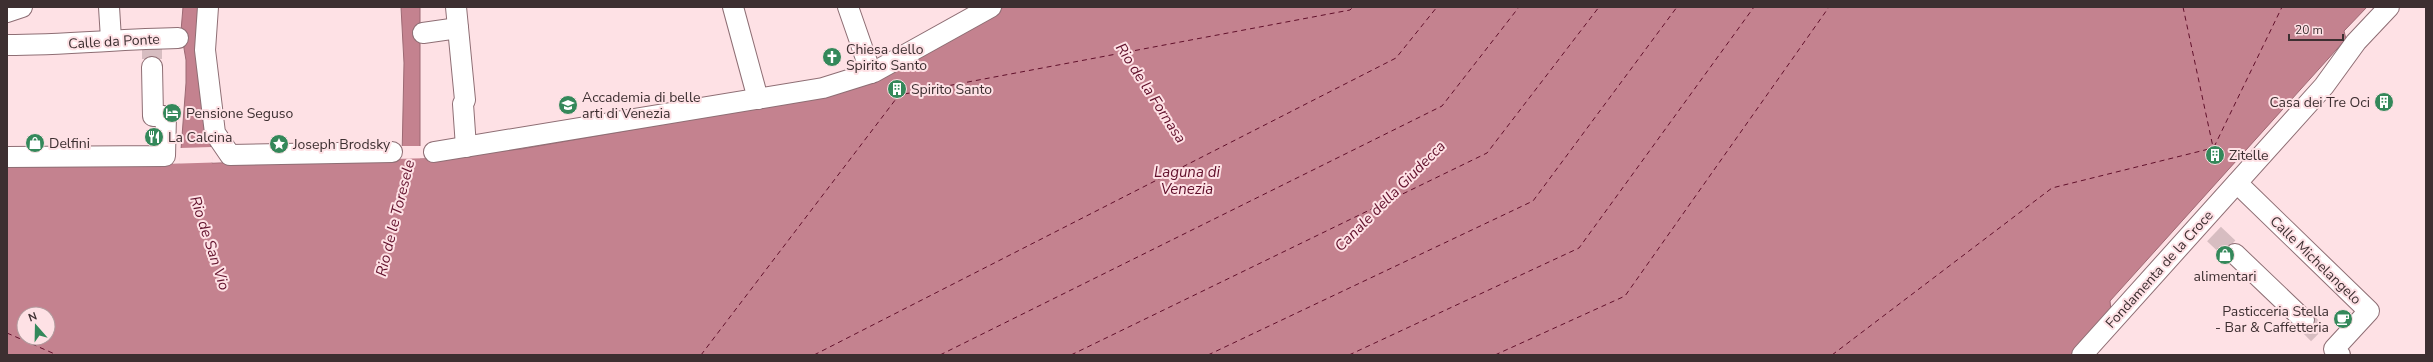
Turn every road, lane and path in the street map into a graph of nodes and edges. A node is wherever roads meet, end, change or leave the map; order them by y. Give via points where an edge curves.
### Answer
1 (22, 7) edge
2 (109, 7) edge
3 (208, 7) edge
4 (456, 7) edge
5 (733, 7) edge
6 (848, 7) edge
7 (990, 7) edge
8 (2389, 7) edge
9 (7, 12) edge
10 (458, 28) junction
11 (423, 33) dead end
12 (178, 38) dead end
13 (111, 39) junction
14 (7, 45) edge
15 (152, 67) tunnel mouth
16 (871, 73) junction
17 (758, 99) junction
18 (466, 147) junction
19 (392, 152) dead end
20 (434, 152) dead end
21 (7, 157) edge
22 (2237, 182) junction
23 (2235, 254) tunnel mouth
24 (2304, 320) tunnel mouth
25 (2332, 350) edge
26 (2082, 355) edge

1 - 9 street
2 - 13 street
3 - 19 street via 205,50 215,133 230,155
4 - 10 street
5 - 17 street
6 - 16 street
7 - 16 street
8 - 22 street, Fondamenta de la Croce via 2356,42 2324,86
10 - 11 street
10 - 18 street via 465,100 463,104
12 - 13 street, Calle da Ponte
13 - 14 street, Calle da Ponte via 49,45
15 - 21 street via 153,116 166,116 165,156
16 - 17 street via 823,88
17 - 18 street
18 - 20 street
22 - 25 street, Calle Michelangelo via 2370,311
22 - 26 street, Fondamenta de la Croce via 2207,228
23 - 24 street

